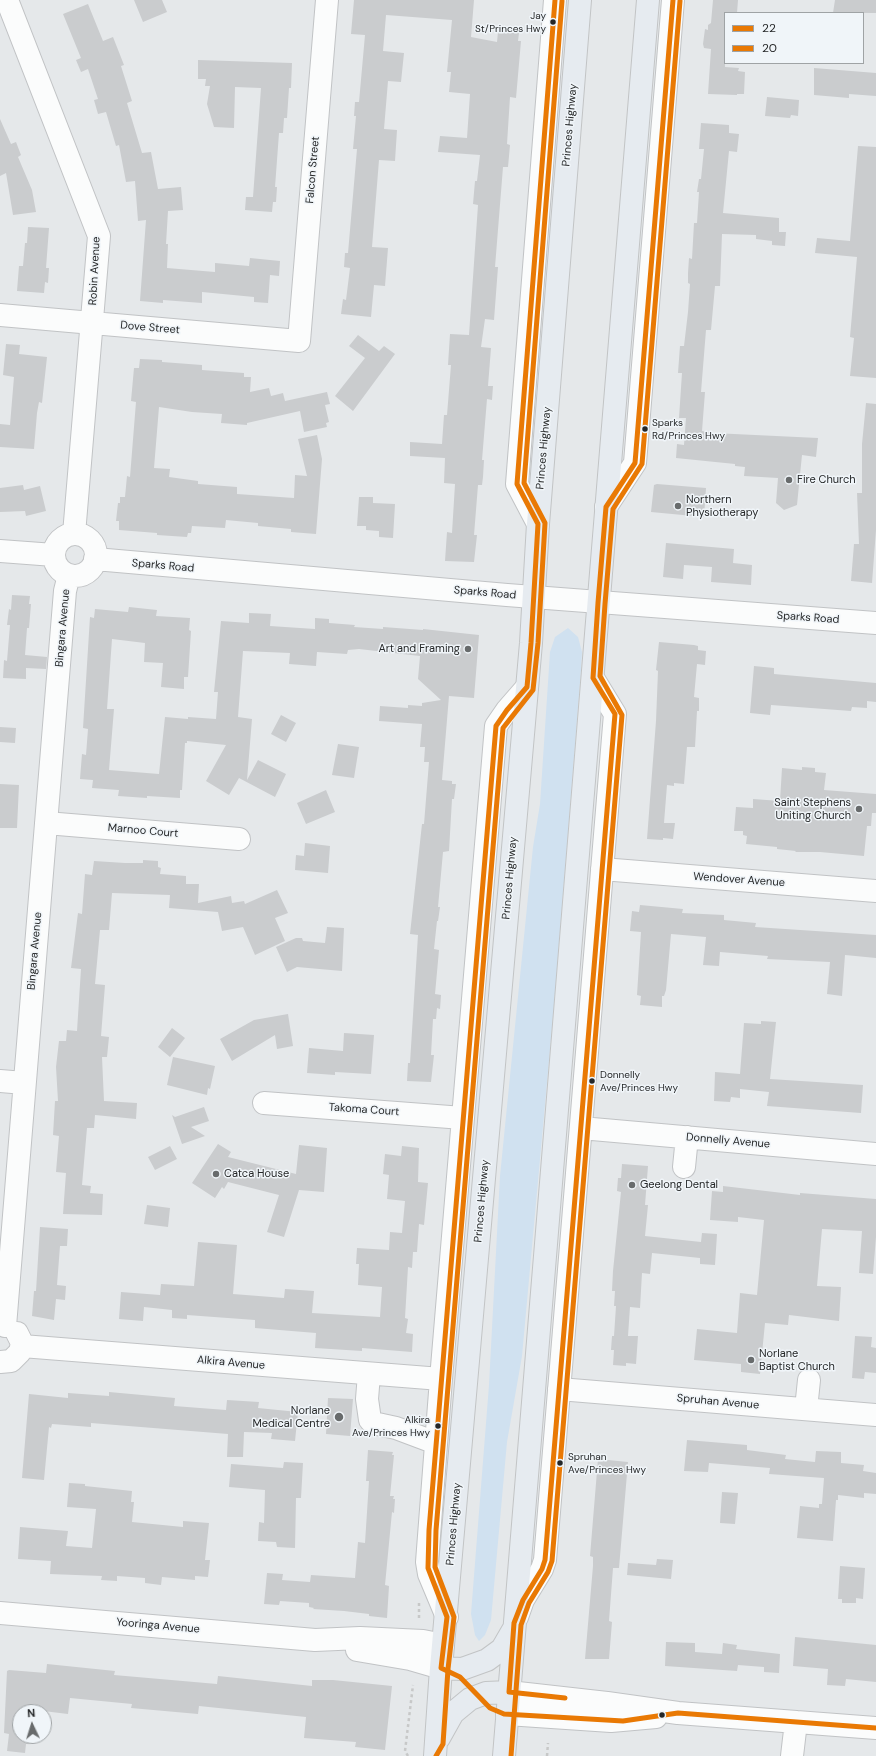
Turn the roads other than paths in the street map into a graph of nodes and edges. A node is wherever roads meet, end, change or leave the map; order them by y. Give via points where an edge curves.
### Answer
1 (7, 0) edge
2 (327, 0) edge
3 (555, 0) edge
4 (580, 0) edge
5 (648, 0) edge
6 (673, 0) edge
7 (0, 315) edge
8 (92, 322) junction
9 (300, 341) joint
10 (606, 507) junction
11 (538, 524) junction
12 (74, 534) junction
13 (0, 552) edge
14 (54, 556) junction
15 (95, 559) junction
16 (69, 575) junction
17 (534, 597) junction
18 (598, 603) junction
19 (876, 623) edge
20 (593, 678) junction
21 (527, 688) junction
22 (46, 823) junction
23 (239, 839) dead end
24 (602, 869) junction
25 (876, 891) edge
26 (0, 1081) edge
27 (24, 1083) junction
28 (264, 1103) dead end
29 (463, 1118) junction
30 (581, 1128) junction
31 (687, 1137) junction
32 (876, 1154) edge
33 (684, 1167) dead end
34 (2, 1326) edge
35 (22, 1346) junction
36 (0, 1367) edge
37 (369, 1374) junction
38 (441, 1379) junction
39 (809, 1380) dead end
40 (559, 1389) junction
41 (806, 1409) junction
42 (876, 1415) edge
43 (436, 1443) junction
44 (0, 1613) edge
45 (447, 1617) junction
46 (514, 1623) junction
47 (315, 1640) junction
48 (443, 1645) junction
49 (441, 1668) junction
50 (469, 1668) junction
51 (477, 1696) junction
52 (508, 1703) junction
53 (796, 1722) junction
54 (876, 1728) edge
55 (433, 1752) edge
56 (506, 1752) edge
57 (792, 1756) edge

1 - 8 street, Robin Avenue via 99,236
2 - 9 street, Falcon Street
3 - 11 street via 517,484
4 - 11 highway, Princes Highway
5 - 10 highway
6 - 10 street via 635,463
7 - 8 street, Dove Street
8 - 9 street, Dove Street
8 - 12 street, Robin Avenue
10 - 18 highway
11 - 17 highway, Princes Highway
12 - 14 street via 58,543
12 - 15 street via 91,542
13 - 14 street
14 - 16 street via 58,568
15 - 16 street via 88,571 76,576
15 - 17 street, Sparks Road
16 - 22 street, Bingara Avenue via 65,591
17 - 18 street, Sparks Road
17 - 21 highway, Princes Highway
18 - 19 street, Sparks Road
18 - 20 highway
20 - 24 street via 615,714
20 - 46 highway
21 - 29 street via 506,710 496,726
21 - 45 highway, Princes Highway
22 - 23 street, Marnoo Court
22 - 27 street, Bingara Avenue
24 - 25 street, Wendover Avenue
24 - 30 street
26 - 27 street
27 - 34 street, Bingara Avenue
28 - 29 street, Takoma Court
29 - 38 street
30 - 31 street, Donnelly Avenue
30 - 40 street
31 - 32 street, Donnelly Avenue
31 - 33 street
34 - 35 street via 14,1329
35 - 36 street via 16,1358
35 - 37 street, Alkira Avenue
37 - 38 street, Alkira Avenue
37 - 43 street via 367,1399 370,1420
38 - 43 street
39 - 41 street
40 - 41 street, Spruhan Avenue
40 - 46 street via 544,1564 523,1600
41 - 42 street, Spruhan Avenue
43 - 45 street via 427,1565
44 - 47 street, Yooringa Avenue
45 - 48 highway, Princes Highway
46 - 50 highway via 510,1638 499,1652
46 - 52 highway
47 - 48 street, Yooringa Avenue via 360,1638 423,1641
47 - 49 street, Yooringa Avenue via 374,1654 410,1659
48 - 49 highway, Princes Highway
48 - 50 highway via 455,1652
49 - 50 highway
49 - 51 highway via 460,1677
49 - 55 highway, Princes Highway
50 - 52 highway via 497,1690
51 - 52 highway via 492,1692
51 - 55 highway via 453,1713
52 - 53 street via 607,1703 678,1713
52 - 56 highway
53 - 54 street
53 - 57 street

